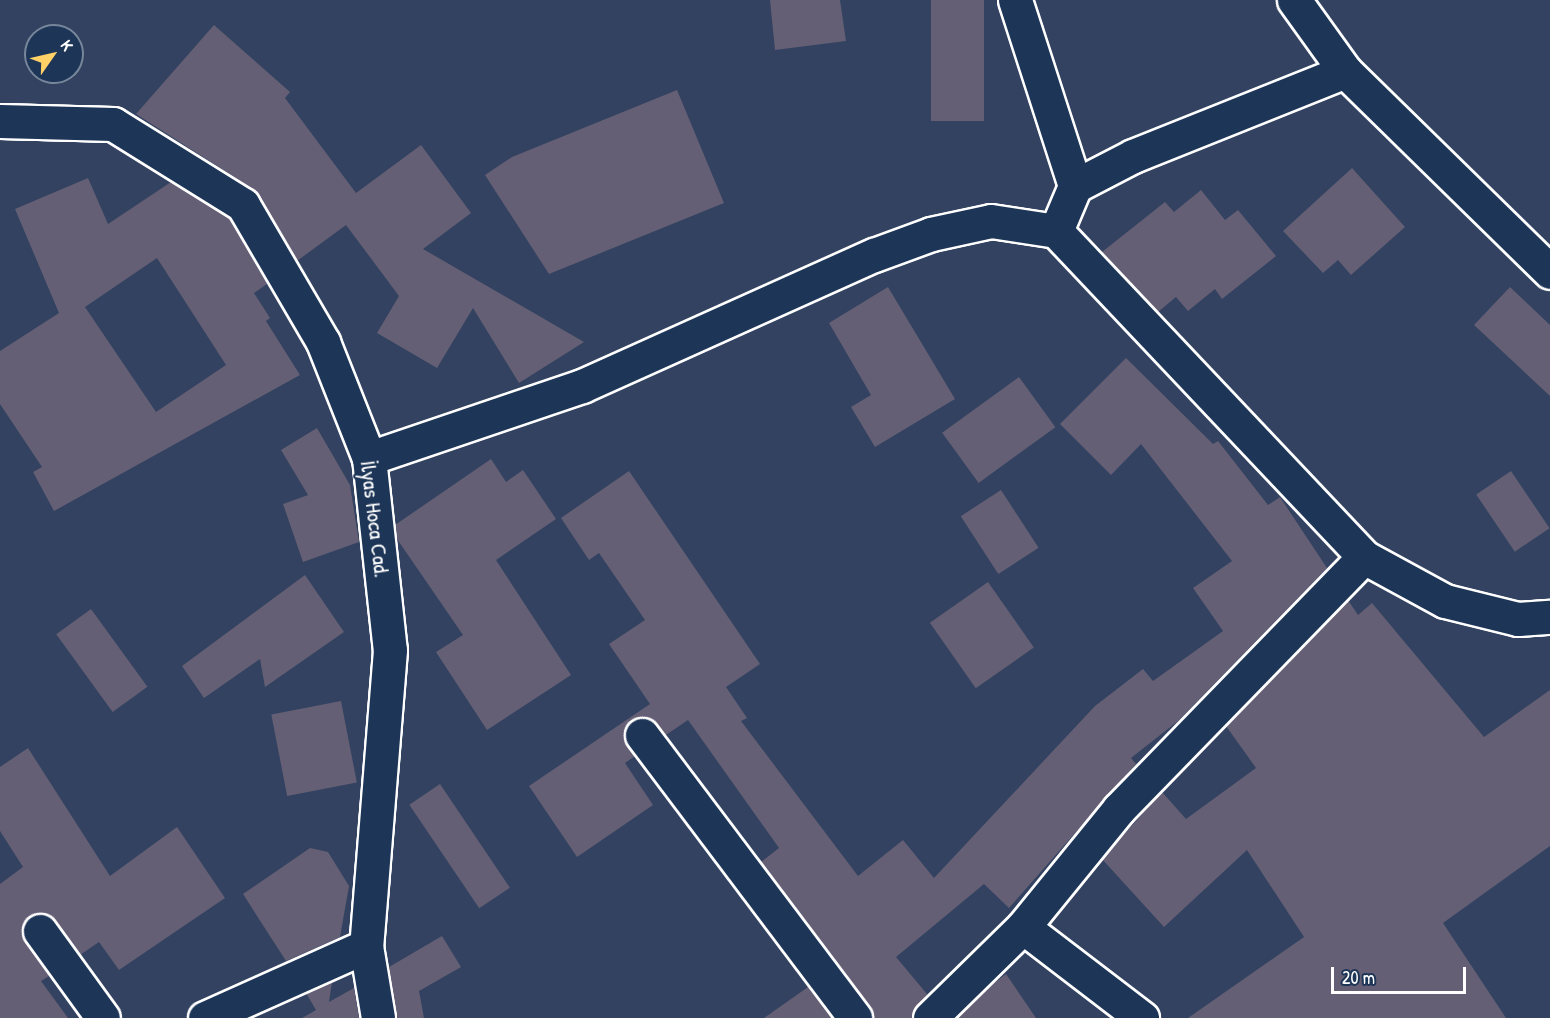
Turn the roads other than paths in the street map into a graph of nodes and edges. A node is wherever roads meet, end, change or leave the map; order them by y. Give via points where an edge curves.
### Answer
1 (1015, 0) edge
2 (1294, 0) edge
3 (1345, 71) junction
4 (0, 121) edge
5 (1075, 186) junction
6 (1056, 231) junction
7 (1550, 272) edge
8 (369, 458) junction
9 (1364, 557) junction
10 (1550, 617) edge
11 (642, 735) dead end
12 (1023, 927) junction
13 (40, 931) dead end
14 (366, 946) junction
15 (102, 1018) edge
16 (205, 1018) edge
17 (378, 1018) edge
18 (855, 1018) edge
19 (930, 1018) edge
20 (1142, 1018) edge

1 - 5 street
2 - 3 street
3 - 5 street via 1133,156
3 - 7 street
4 - 8 street, İlyas Hoca Cad. via 113,124 243,205 323,342
5 - 6 street
6 - 8 street via 991,221 931,234 582,386
6 - 9 street
8 - 14 street, İlyas Hoca Cad. via 390,650
9 - 10 street via 1445,601 1518,619
9 - 12 street via 1119,809
11 - 18 street
12 - 19 street
12 - 20 street
13 - 15 street
14 - 16 street
14 - 17 street, İlyas Hoca Cad.

